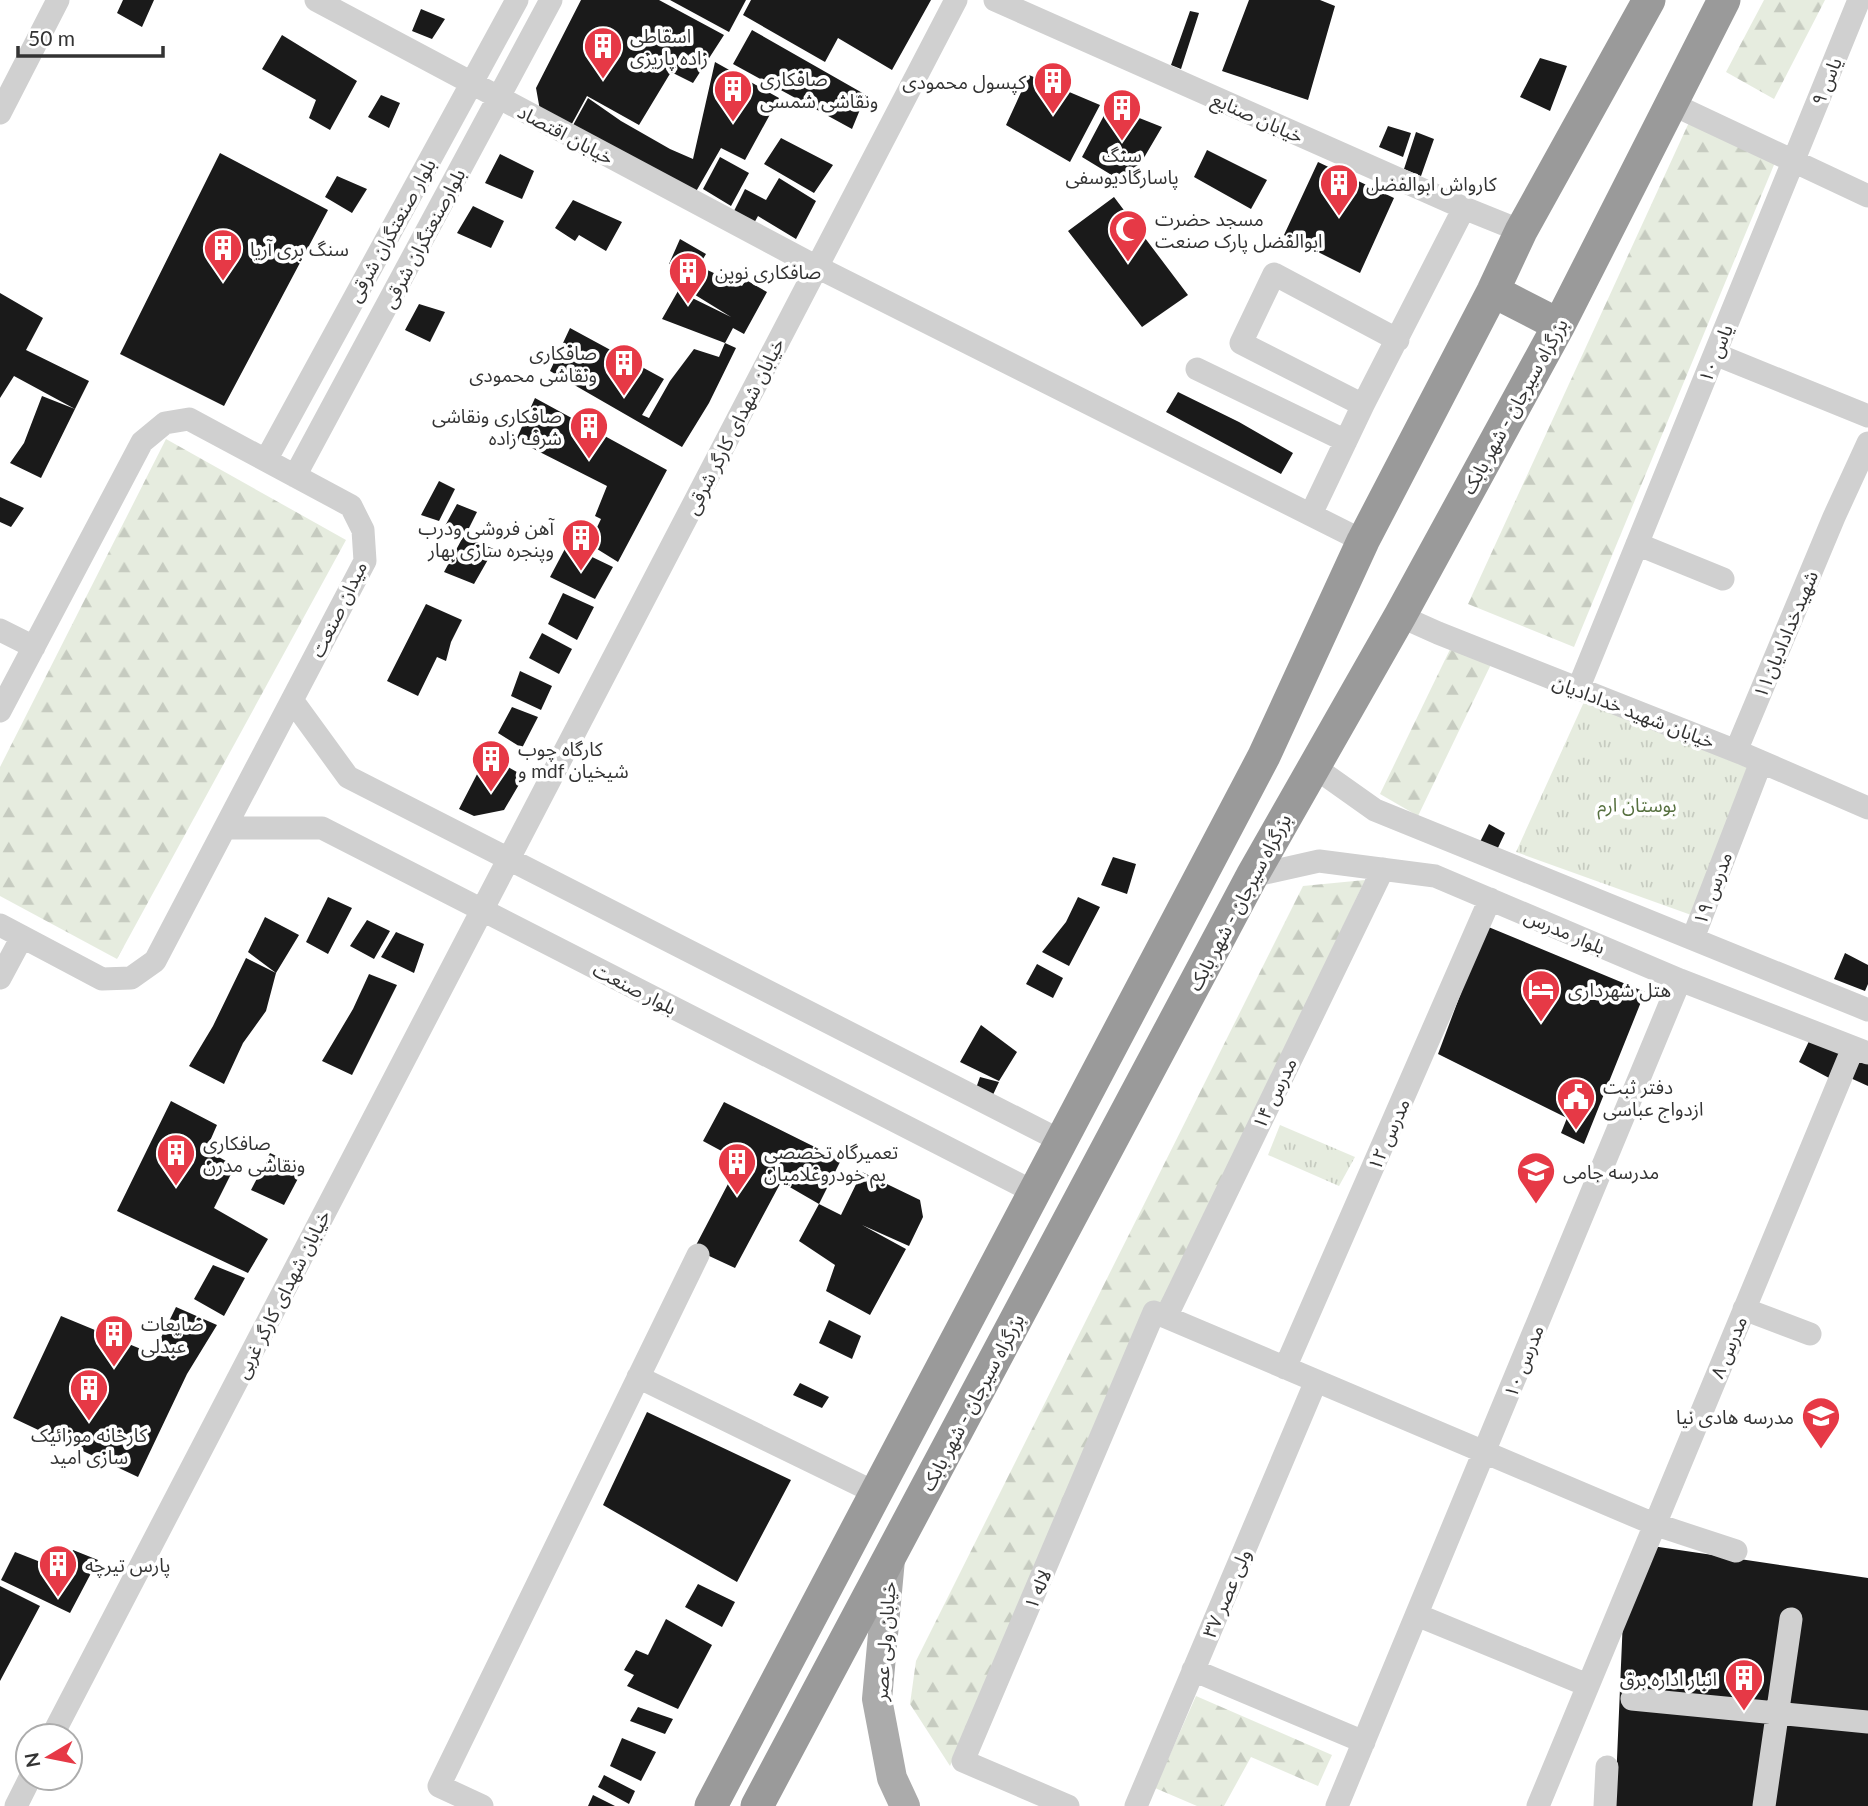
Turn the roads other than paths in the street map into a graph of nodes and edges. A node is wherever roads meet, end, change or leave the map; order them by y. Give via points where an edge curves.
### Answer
1 (58, 0) edge
2 (316, 0) edge
3 (517, 0) edge
4 (551, 0) edge
5 (956, 0) edge
6 (995, 0) edge
7 (1649, 0) edge
8 (1724, 0) edge
9 (1859, 0) edge
10 (472, 83) junction
11 (499, 98) junction
12 (1672, 104) junction
13 (0, 113) edge
14 (1792, 162) junction
15 (1868, 196) edge
16 (1464, 208) junction
17 (1521, 231) junction
18 (817, 267) junction
19 (1493, 291) junction
20 (1559, 325) junction
21 (1398, 340) junction
22 (1715, 355) junction
23 (1197, 369) dead end
24 (308, 382) junction
25 (337, 399) junction
26 (1363, 405) junction
27 (1868, 416) edge
28 (1346, 441) junction
29 (1868, 443) edge
30 (266, 460) junction
31 (295, 476) junction
32 (1311, 514) junction
33 (1363, 541) junction
34 (1637, 544) junction
35 (1723, 579) dead end
36 (1400, 615) junction
37 (0, 630) edge
38 (34, 647) junction
39 (1578, 689) junction
40 (292, 699) junction
41 (0, 711) edge
42 (1736, 751) junction
43 (1761, 762) junction
44 (1313, 766) junction
45 (1868, 808) edge
46 (225, 828) junction
47 (1451, 841) junction
48 (511, 855) junction
49 (1383, 869) junction
50 (1252, 876) junction
51 (1435, 876) junction
52 (1490, 900) junction
53 (482, 910) junction
54 (0, 925) edge
55 (22, 937) junction
56 (1693, 938) junction
57 (0, 978) edge
58 (1680, 980) junction
59 (1868, 1010) edge
60 (1860, 1051) edge
61 (1061, 1141) junction
62 (1034, 1192) junction
63 (698, 1255) dead end
64 (1744, 1309) junction
65 (1160, 1315) junction
66 (1810, 1334) dead end
67 (1285, 1368) junction
68 (638, 1377) junction
69 (1316, 1381) junction
70 (1485, 1452) junction
71 (876, 1493) junction
72 (1654, 1524) junction
73 (1735, 1551) dead end
74 (891, 1557) junction
75 (1417, 1615) junction
76 (1791, 1619) dead end
77 (1193, 1671) junction
78 (1587, 1685) junction
79 (1632, 1699) dead end
80 (1777, 1712) junction
81 (59, 1722) edge
82 (1868, 1722) edge
83 (1364, 1742) junction
84 (1606, 1767) dead end
85 (482, 1806) edge
86 (711, 1806) edge
87 (757, 1806) edge
88 (905, 1806) edge
89 (1068, 1806) edge
90 (1136, 1806) edge
91 (1337, 1806) edge
92 (1538, 1806) edge
93 (1605, 1806) edge
94 (1764, 1806) edge

1 - 13 street
2 - 10 street, خیابان اقتصاد
3 - 10 street, بلوار صنعتگران شرقی
4 - 11 street, بلوارصنعتگران شرقی
5 - 18 street, خیابان شهدای کارگر شرقی
6 - 16 street, خیابان صنایع
7 - 17 highway
8 - 12 highway, بزرگراه سیرجان - شهر بابک
9 - 14 street, یاس ۹
10 - 11 street, خیابان اقتصاد
10 - 24 street, بلوار صنعتگران شرقی
11 - 18 street, خیابان اقتصاد
11 - 25 street, بلوارصنعتگران شرقی
12 - 14 street
12 - 20 highway, بزرگراه سیرجان - شهر بابک
14 - 15 street
14 - 22 street, یاس ۱۰
16 - 17 street, خیابان صنایع
16 - 21 street
17 - 19 highway
18 - 32 street, خیابان اقتصاد
18 - 48 street, خیابان شهدای کارگر شرقی
19 - 20 highway
19 - 33 highway
20 - 36 highway, بزرگراه سیرجان - شهر بابک
21 - 26 street
21 - 26 street via 1274,275 1241,344
22 - 27 street
22 - 34 street, یاس ۱۰
23 - 28 street
24 - 25 street
24 - 30 street, بلوار صنعتگران شرقی
25 - 31 street, بلوارصنعتگران شرقی
26 - 28 street
28 - 32 street
29 - 42 street, شهیدخدادادیان۱۱
30 - 31 street, میدان صنعت
30 - 38 street, میدان صنعت via 189,419 164,423 142,442
31 - 40 street, میدان صنعت via 351,506 363,530 365,561
32 - 33 street, خیابان اقتصاد
33 - 61 highway via 1264,756
34 - 35 street
34 - 39 street, یاس ۱۰
36 - 39 street, خیابان شهید خدادادیان
36 - 44 highway, بزرگراه سیرجان - شهر بابک
37 - 38 street
38 - 41 street, میدان صنعت
39 - 42 street, خیابان شهید خدادادیان
40 - 46 street, میدان صنعت
40 - 48 street via 348,776
42 - 43 street, خیابان شهید خدادادیان
43 - 45 street, خیابان شهید خدادادیان
43 - 56 street, مدرس ۱۹
44 - 47 street via 1375,810
44 - 50 highway, بزرگراه سیرجان - شهر بابک
46 - 53 street, بلوار صنعت via 322,828
46 - 55 street, میدان صنعت via 155,961 131,978 102,979
47 - 51 street via 1438,858
47 - 56 street
48 - 53 street, خیابان شهدای کارگر غربی
48 - 61 street
49 - 50 street, بلوار مدرس via 1319,862
49 - 51 street, بلوار مدرس
49 - 65 street, مدرس ۱۴
50 - 74 highway, بزرگراه سیرجان - شهر بابک
51 - 52 street, بلوار مدرس
52 - 58 street, بلوار مدرس
52 - 67 street, مدرس ۱۲
53 - 62 street, بلوار صنعت
53 - 81 street, خیابان شهدای کارگر غربی
54 - 55 street, میدان صنعت
55 - 57 street
56 - 59 street
58 - 60 street, بلوار مدرس
58 - 70 street, مدرس ۱۰
60 - 64 street, مدرس ۸
61 - 62 highway
62 - 71 highway
63 - 68 street
64 - 66 street
64 - 72 street, مدرس ۸
65 - 67 street
65 - 89 street, لاله ۱ via 963,1761
67 - 69 street
68 - 71 street
68 - 85 street via 439,1786
69 - 70 street
69 - 77 street, ولی عصر ۳۷
70 - 72 street
70 - 75 street, مدرس ۱۰
71 - 86 highway
72 - 73 street
72 - 78 street, مدرس ۸
74 - 87 highway, بزرگراه سیرجان - شهر بابک
74 - 88 main road, خیابان ولی عصر via 877,1699 892,1778
75 - 78 street
75 - 83 street, مدرس ۱۰
76 - 80 street
77 - 83 street
77 - 90 street, ولی عصر ۳۷
78 - 92 street, مدرس ۸
79 - 80 street
80 - 82 street
80 - 94 street
83 - 91 street, مدرس ۱۰
84 - 93 street

